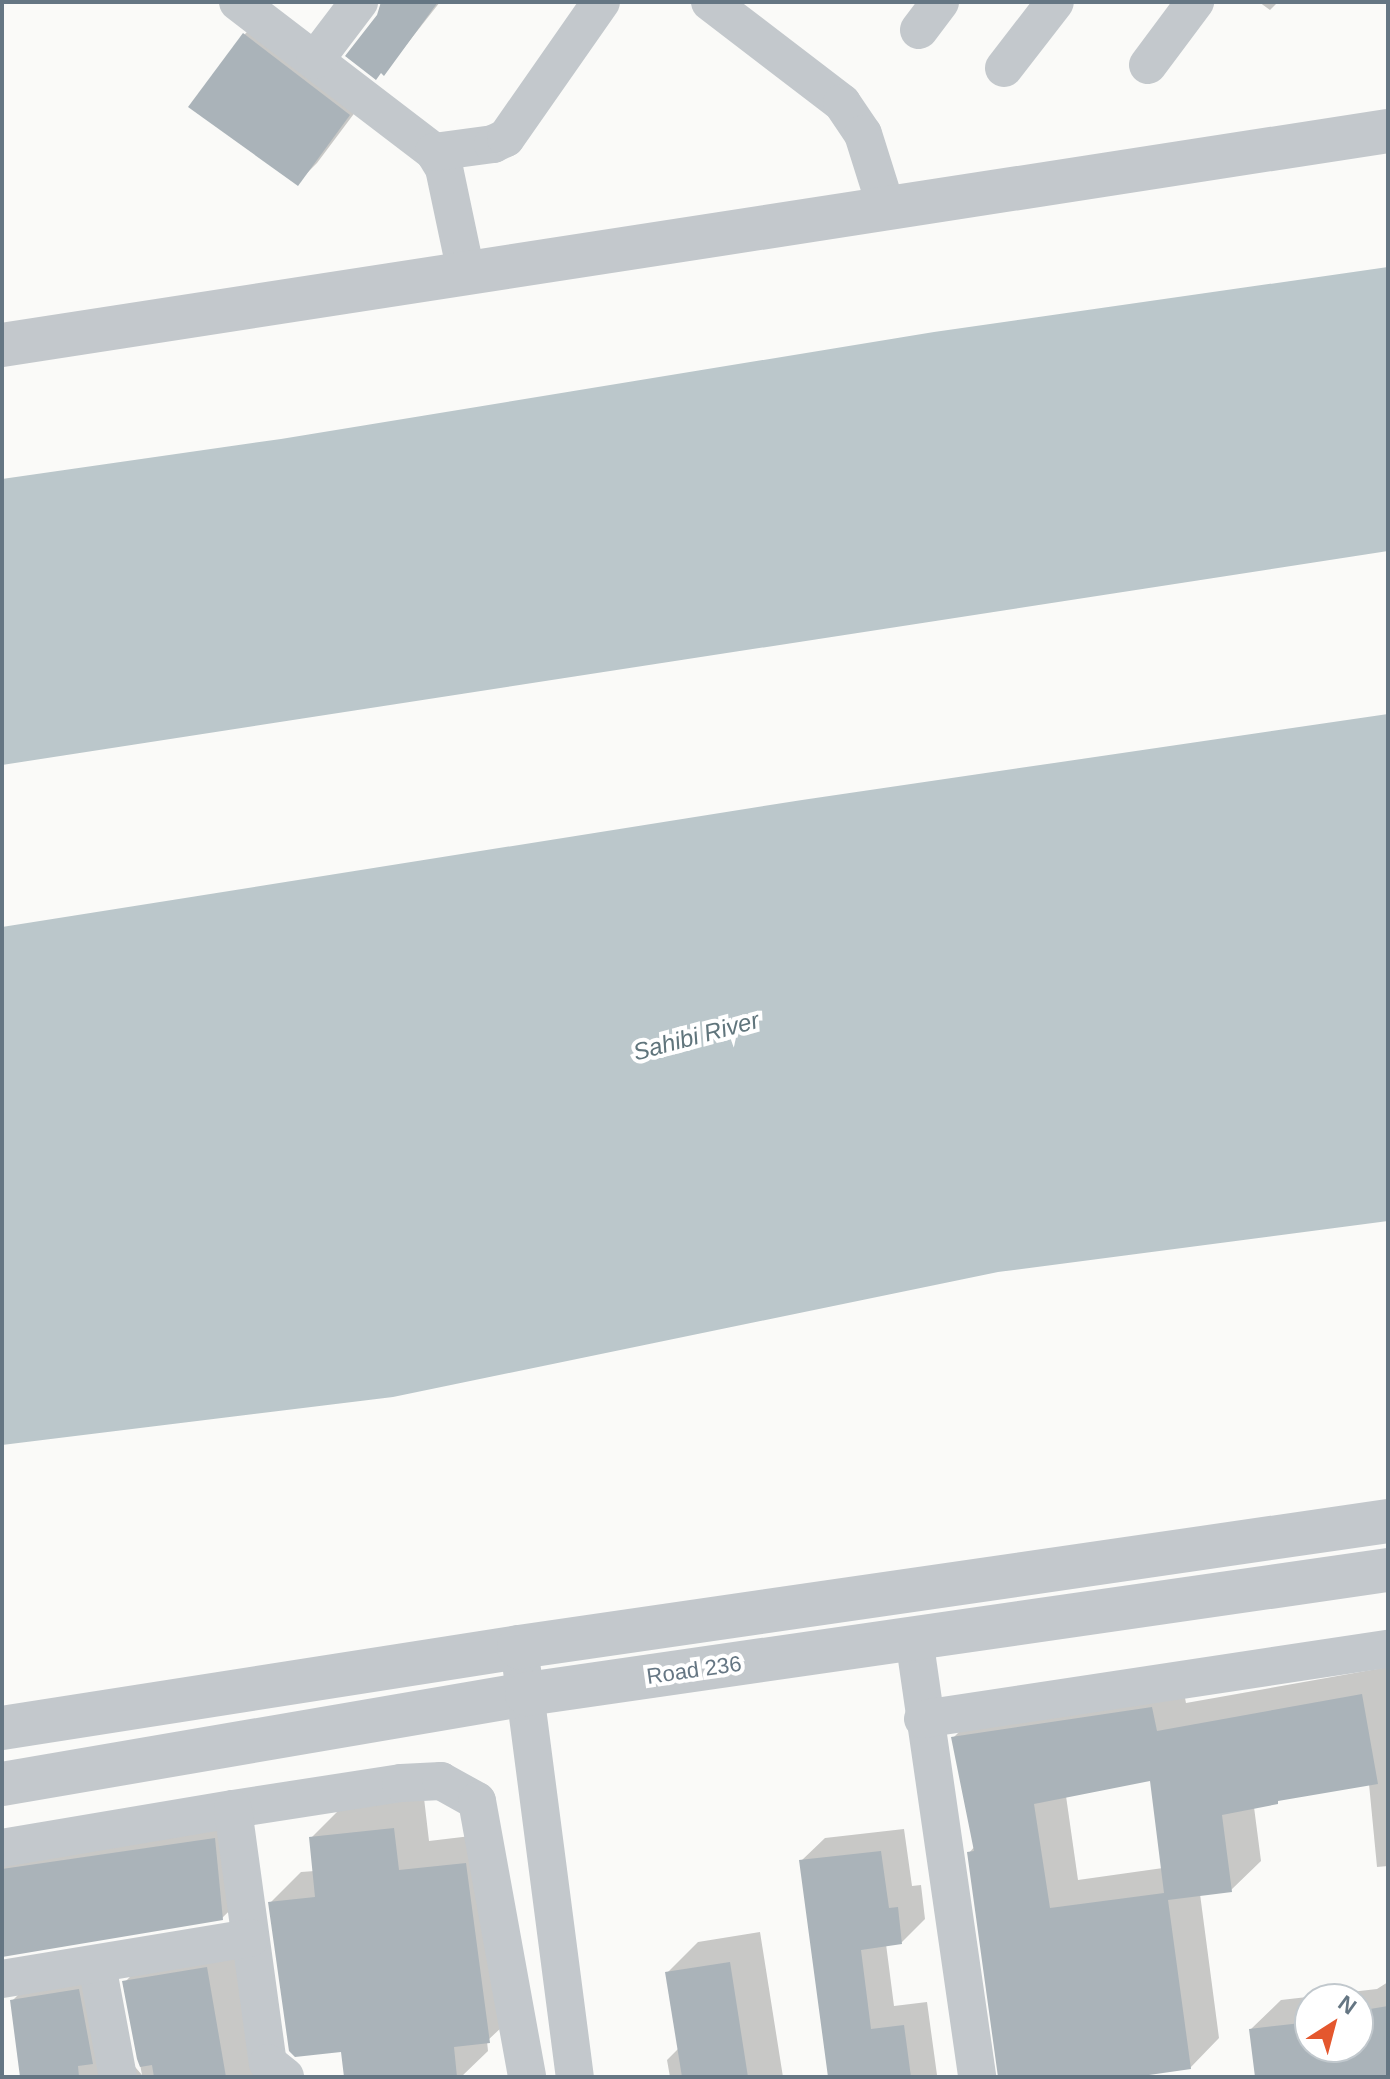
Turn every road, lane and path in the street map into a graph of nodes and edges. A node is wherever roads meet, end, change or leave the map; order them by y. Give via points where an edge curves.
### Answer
1 (238, 2) edge
2 (359, 2) edge
3 (601, 2) edge
4 (710, 2) edge
5 (1055, 2) edge
6 (1195, 2) edge
7 (315, 60) junction
8 (1148, 65) dead end
9 (1004, 68) dead end
10 (1388, 131) edge
11 (434, 152) junction
12 (886, 207) junction
13 (466, 272) junction
14 (2, 345) edge
15 (1388, 1521) edge
16 (1388, 1570) edge
17 (914, 1638) junction
18 (519, 1647) junction
19 (1388, 1649) edge
20 (527, 1694) junction
21 (923, 1719) junction
22 (2, 1728) edge
23 (2, 1784) edge
24 (233, 1809) junction
25 (2, 1848) edge
26 (250, 1938) junction
27 (97, 1965) junction
28 (2, 1979) edge
29 (273, 2072) edge
30 (118, 2077) edge
31 (527, 2077) edge
32 (575, 2077) edge
33 (977, 2077) edge

1 - 7 street
2 - 7 street
3 - 11 street via 506,138
4 - 12 street via 842,103 863,134
5 - 9 street
6 - 8 street
7 - 11 street
10 - 12 street
11 - 13 street via 444,168
12 - 13 street
13 - 14 street
15 - 18 street
16 - 17 street, Road 236
17 - 20 street, Road 236
17 - 21 street
18 - 20 street
18 - 22 street
19 - 21 street
20 - 23 street, Road 236
20 - 32 street
21 - 33 street
24 - 25 street
24 - 26 street
24 - 31 street via 441,1781 477,1801
26 - 27 street
26 - 29 street
27 - 28 street
27 - 30 street

